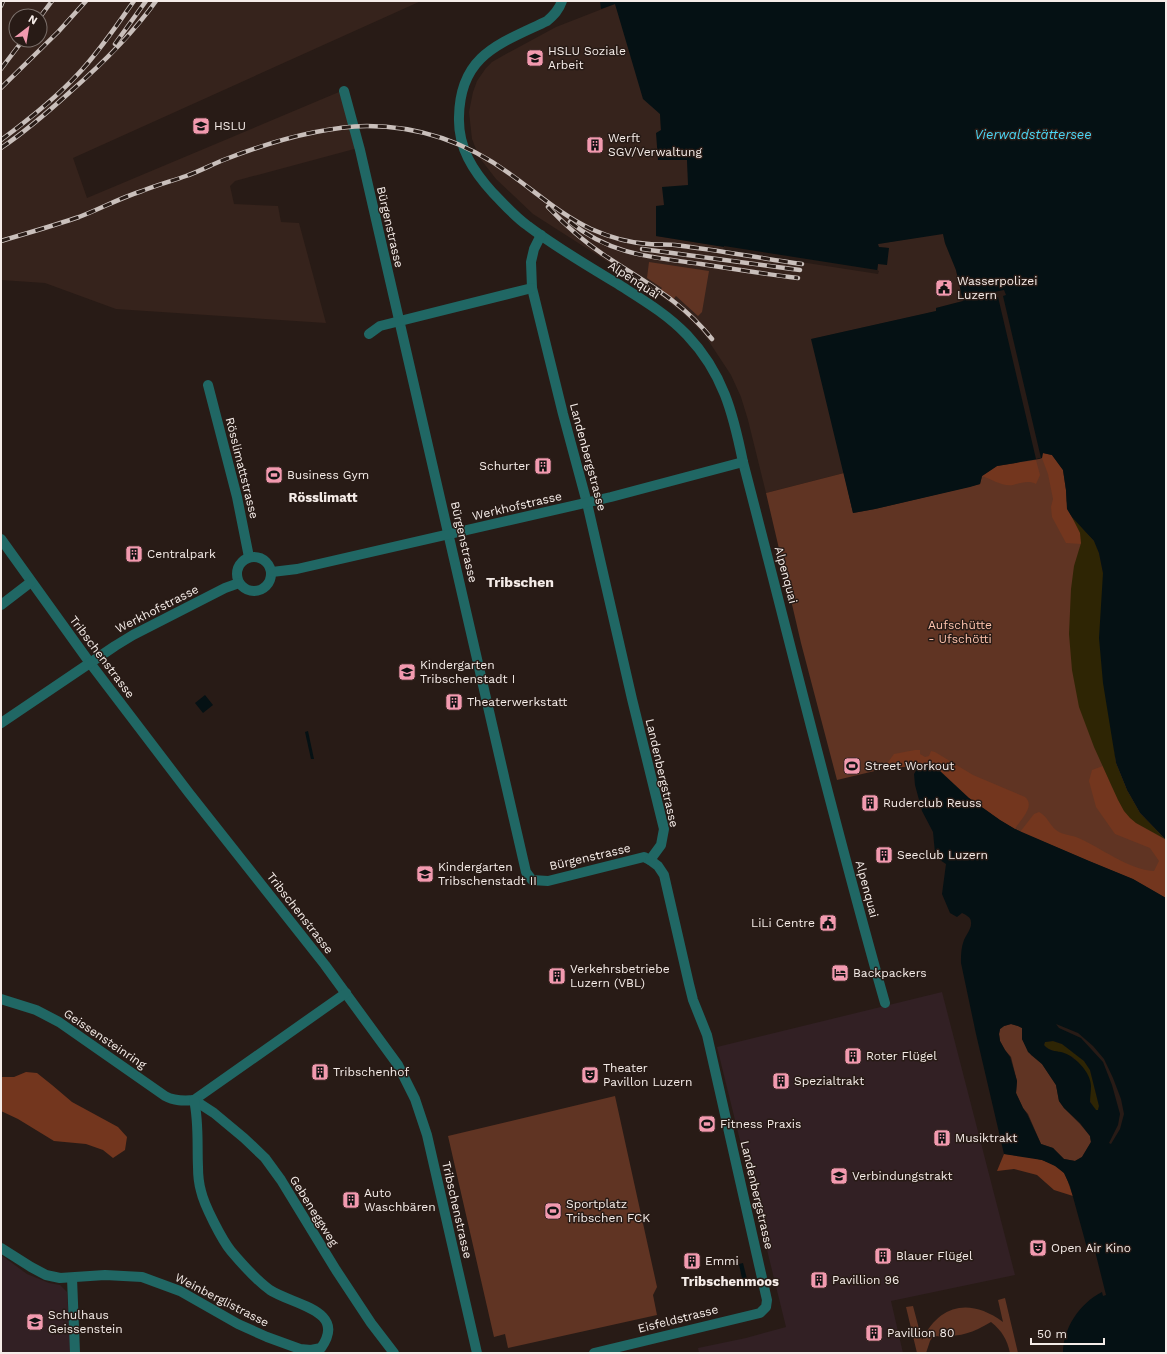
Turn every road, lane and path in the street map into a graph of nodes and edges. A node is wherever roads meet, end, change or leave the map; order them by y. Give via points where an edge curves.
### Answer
1 (562, 1) edge
2 (344, 91) dead end
3 (541, 236) junction
4 (532, 288) junction
5 (399, 322) junction
6 (369, 334) dead end
7 (208, 385) dead end
8 (743, 462) junction
9 (587, 503) junction
10 (448, 535) junction
11 (1, 539) edge
12 (249, 557) junction
13 (272, 572) junction
14 (31, 582) junction
15 (240, 583) junction
16 (1, 605) edge
17 (90, 663) junction
18 (1, 723) edge
19 (650, 860) junction
20 (346, 993) junction
21 (1, 999) edge
22 (885, 1002) dead end
23 (194, 1100) junction
24 (1, 1248) edge
25 (72, 1278) junction
26 (766, 1307) joint
27 (75, 1353) edge
28 (394, 1353) edge
29 (477, 1353) edge
30 (594, 1353) edge

1 - 3 street, Alpenquai via 547,21 501,44 482,57 465,82 459,109 460,137 471,166 504,204
2 - 5 street, Bürgenstrasse
3 - 4 street, Landenbergstrasse via 536,242 531,262
3 - 8 street, Alpenquai via 654,307 688,336 711,366 725,394 735,422
4 - 5 street
4 - 9 street, Landenbergstrasse
5 - 6 street via 380,326
5 - 10 street, Bürgenstrasse
7 - 12 street, Rösslimattstrasse via 237,497
8 - 9 street, Werkhofstrasse
8 - 22 street, Alpenquai
9 - 10 street, Werkhofstrasse
9 - 19 street, Landenbergstrasse via 664,829 661,845
10 - 13 street, Werkhofstrasse via 297,569
10 - 19 street, Bürgenstrasse via 526,872 532,880 548,881 644,858
11 - 14 street, Tribschenstrasse
12 - 13 street via 265,560
12 - 15 street via 238,567
13 - 15 street via 268,584 258,591 248,590
14 - 16 street
14 - 17 street, Tribschenstrasse
15 - 17 street, Werkhofstrasse via 225,588 133,635
17 - 18 street, Werkhofstrasse
17 - 20 street, Tribschenstrasse
19 - 26 street, Landenbergstrasse via 664,875 688,984 707,1035 767,1300
20 - 23 street
20 - 29 street, Tribschenstrasse via 395,1060 415,1099 426,1135
21 - 23 street, Geissensteinring via 36,1010 59,1022 165,1096 174,1100
23 - 25 street, Weinberglistrasse via 201,1192 223,1239 230,1250 270,1290 316,1311 326,1319 329,1329 327,1339 321,1348 300,1350 245,1328 180,1291 142,1277 105,1275
23 - 28 street, Gebeneggweg via 214,1113 265,1158 358,1303
24 - 25 street, Weinberglistrasse via 46,1275
25 - 27 street
26 - 30 street, Eisfeldstrasse via 760,1313

